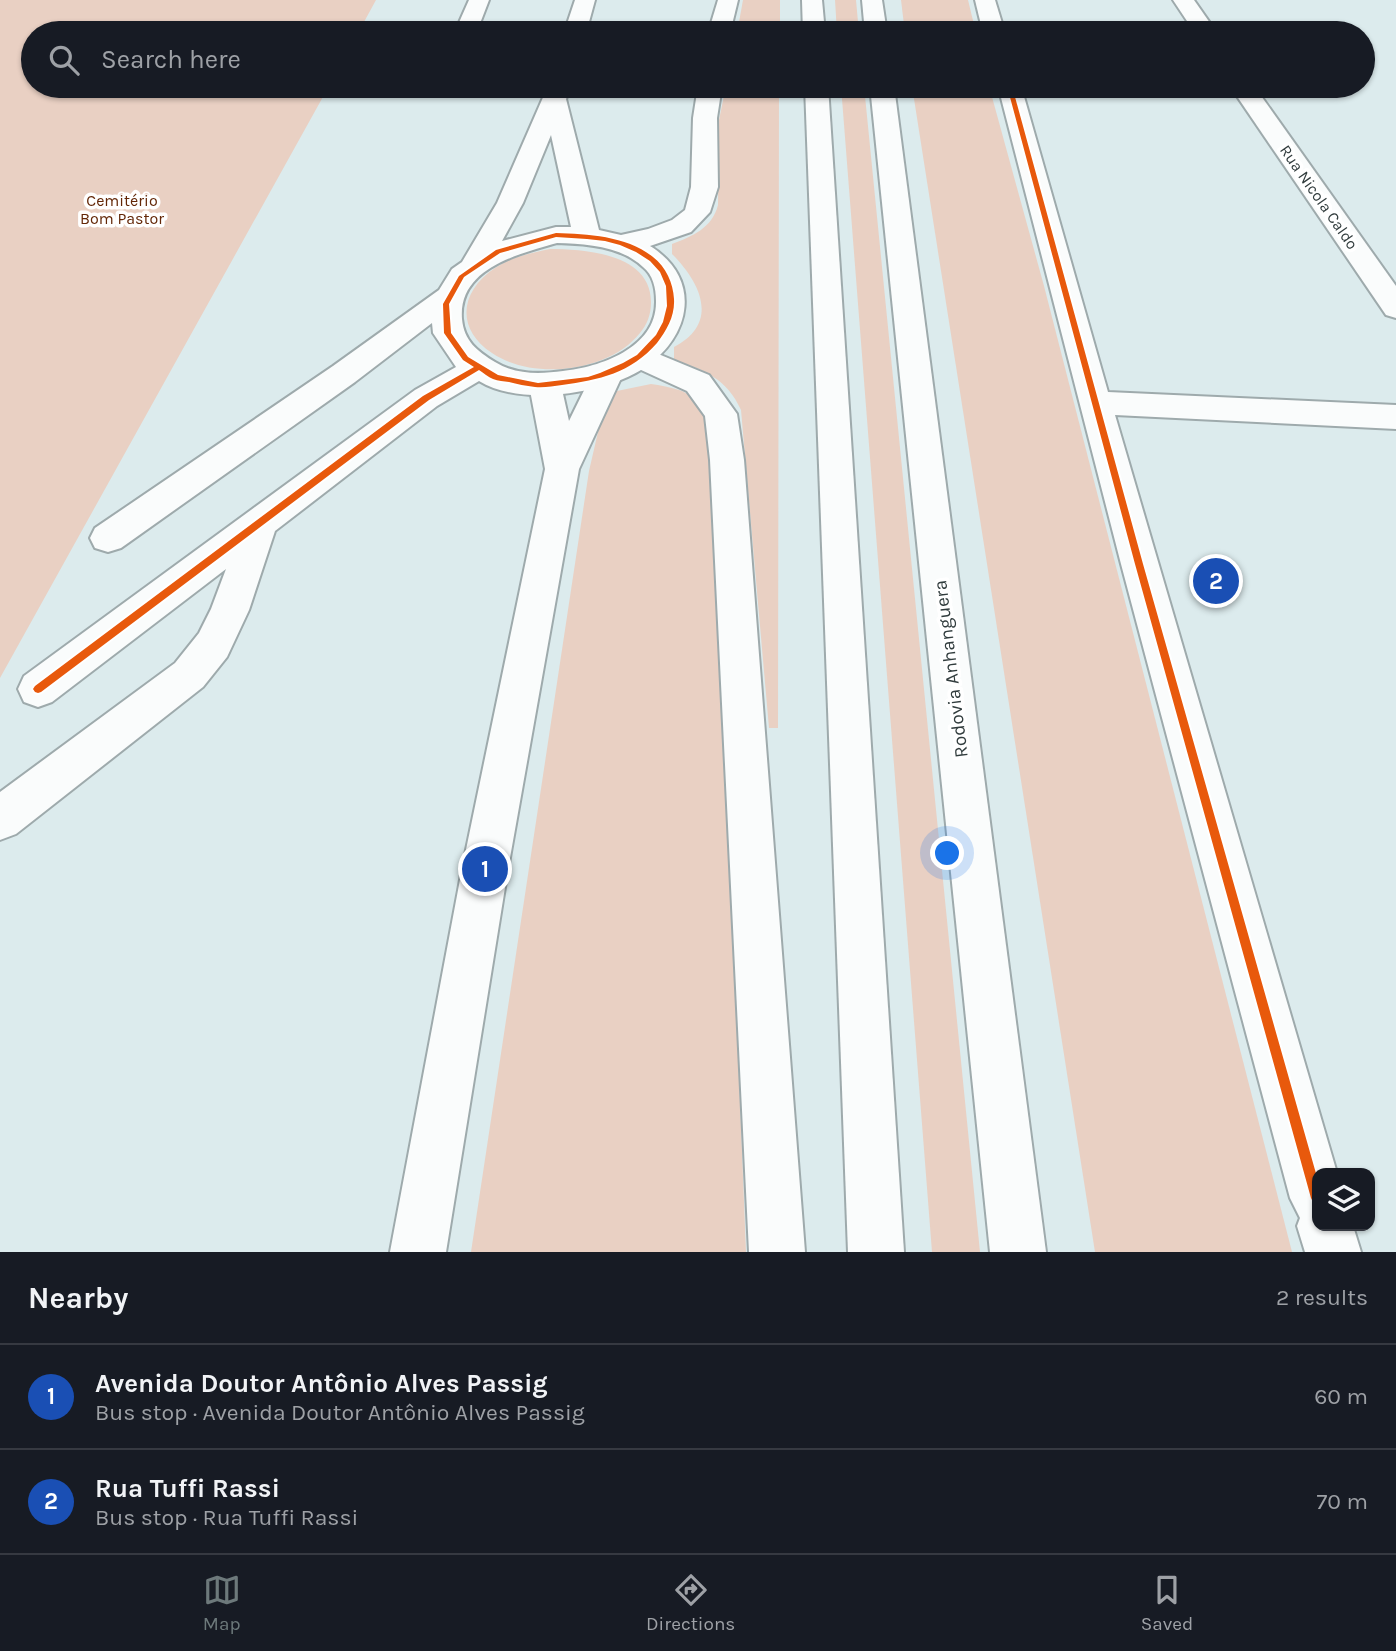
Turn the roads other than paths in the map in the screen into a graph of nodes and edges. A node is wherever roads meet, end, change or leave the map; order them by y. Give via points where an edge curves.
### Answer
1 (479, 0) edge
2 (585, 0) edge
3 (718, 0) edge
4 (728, 0) edge
5 (812, 0) edge
6 (872, 0) edge
7 (985, 0) edge
8 (1183, 0) edge
9 (470, 21) edge
10 (579, 21) edge
11 (718, 21) edge
12 (722, 21) edge
13 (813, 21) edge
14 (875, 21) edge
15 (991, 21) edge
16 (1198, 21) edge
17 (556, 98) edge
18 (559, 98) edge
19 (708, 98) edge
20 (817, 98) edge
21 (883, 98) edge
22 (1012, 98) edge
23 (1250, 98) edge
24 (586, 235) junction
25 (623, 243) junction
26 (476, 262) junction
27 (446, 298) junction
28 (1395, 305) edge
29 (623, 365) junction
30 (478, 368) junction
31 (545, 385) junction
32 (1096, 402) junction
33 (1396, 417) edge
34 (562, 469) junction
35 (259, 524) junction
36 (108, 538) dead end
37 (38, 689) dead end
38 (0, 819) edge
39 (1312, 1180) edge
40 (1327, 1231) edge
41 (418, 1252) edge
42 (777, 1252) edge
43 (876, 1252) edge
44 (1018, 1252) edge
45 (1333, 1252) edge

1 - 9 main road
2 - 10 main road
3 - 11 main road
4 - 12 main road
5 - 13 main road
6 - 14 main road
7 - 15 main road
8 - 16 main road
17 - 26 main road via 509,203
18 - 24 main road
19 - 25 main road via 700,208 690,221 672,230
20 - 43 main road
21 - 44 main road, Rodovia Anhanguera
22 - 32 main road
23 - 28 main road, Rua Nicola Caldo
24 - 25 main road
24 - 26 main road via 527,239
25 - 29 main road via 652,260 668,282 672,307 663,333
26 - 27 main road
27 - 30 main road via 443,323 454,348
27 - 36 main road
29 - 31 main road via 576,382
29 - 34 main road
29 - 42 main road via 698,383 721,414
30 - 31 main road via 505,380
30 - 35 main road via 426,398
31 - 34 main road
32 - 33 main road
32 - 39 main road
34 - 41 main road
35 - 37 main road
35 - 38 main road via 230,610 213,645 189,675
40 - 45 main road

